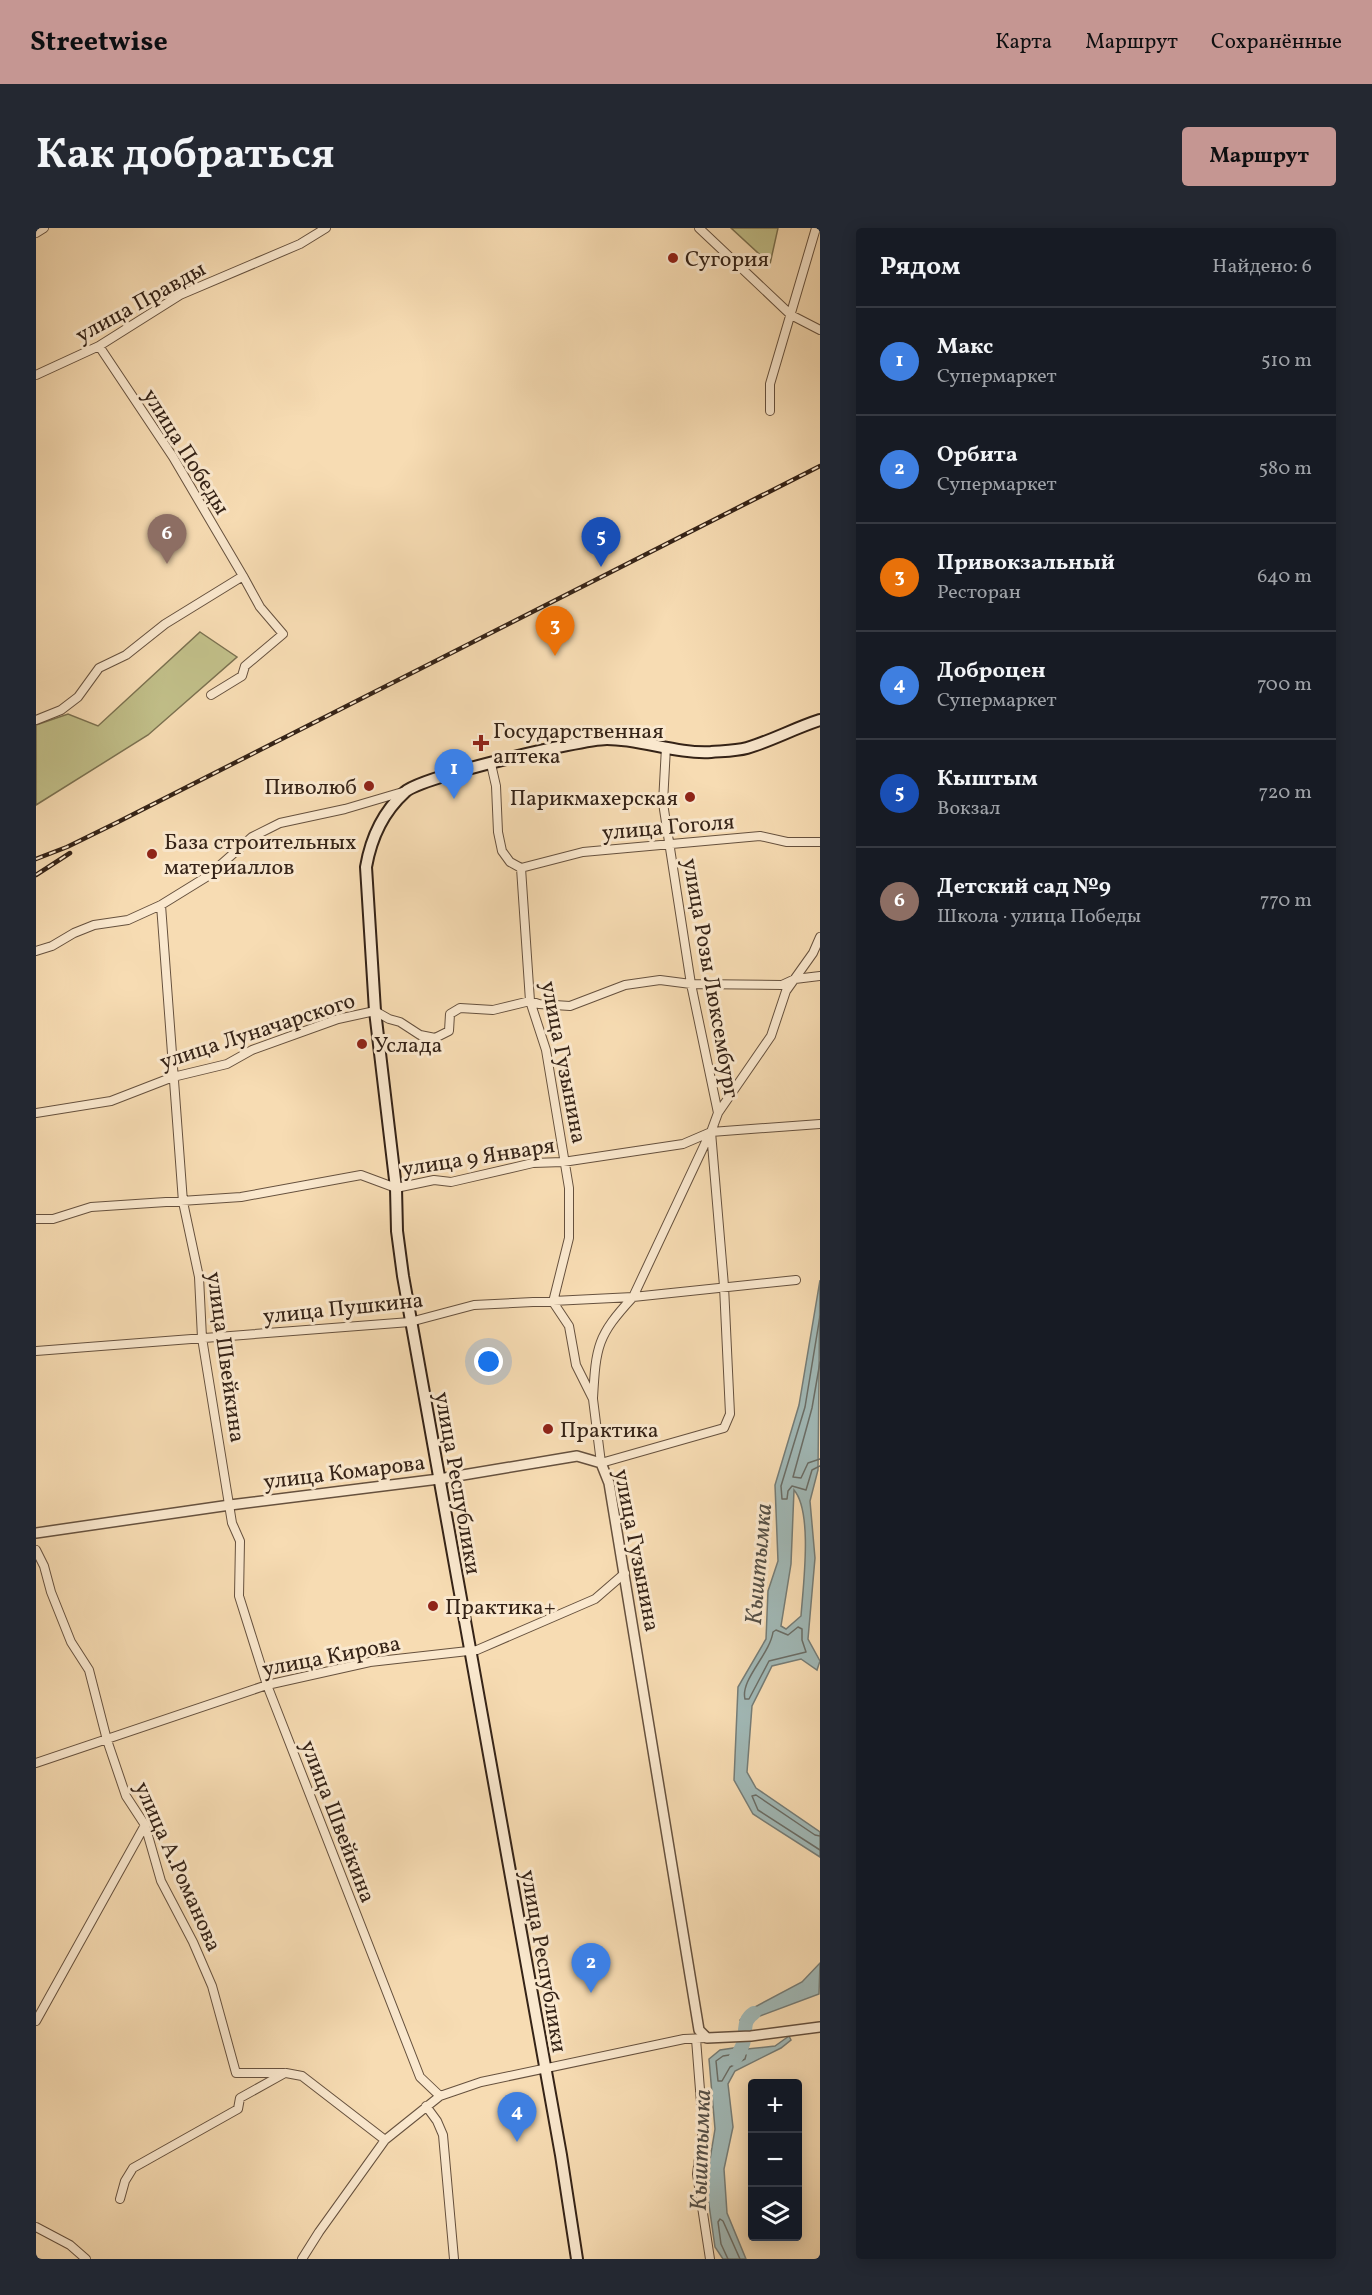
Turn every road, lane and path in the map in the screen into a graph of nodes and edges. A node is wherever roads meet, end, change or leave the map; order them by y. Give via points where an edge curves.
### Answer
1 (44, 228) edge
2 (326, 228) edge
3 (699, 228) edge
4 (816, 228) edge
5 (36, 233) edge
6 (791, 315) junction
7 (820, 330) edge
8 (99, 346) junction
9 (36, 375) edge
10 (770, 411) dead end
11 (243, 576) junction
12 (211, 695) dead end
13 (36, 720) edge
14 (820, 720) edge
15 (666, 747) junction
16 (491, 764) junction
17 (406, 791) junction
18 (820, 842) edge
19 (670, 844) junction
20 (521, 868) junction
21 (161, 905) junction
22 (820, 937) edge
23 (36, 951) edge
24 (820, 976) edge
25 (795, 979) junction
26 (691, 984) junction
27 (530, 1001) junction
28 (375, 1011) junction
29 (173, 1077) junction
30 (36, 1113) edge
31 (718, 1113) junction
32 (820, 1125) edge
33 (711, 1132) junction
34 (564, 1162) junction
35 (396, 1188) junction
36 (183, 1202) junction
37 (36, 1219) edge
38 (796, 1280) dead end
39 (724, 1286) junction
40 (633, 1297) junction
41 (553, 1302) junction
42 (410, 1322) junction
43 (202, 1338) junction
44 (36, 1351) edge
45 (593, 1399) junction
46 (724, 1428) joint
47 (601, 1463) junction
48 (439, 1479) junction
49 (230, 1505) junction
50 (36, 1533) edge
51 (36, 1550) edge
52 (625, 1573) junction
53 (470, 1651) junction
54 (267, 1685) junction
55 (107, 1740) junction
56 (36, 1763) edge
57 (145, 1825) junction
58 (36, 2021) edge
59 (820, 2027) edge
60 (707, 2038) junction
61 (696, 2039) junction
62 (544, 2068) junction
63 (286, 2073) junction
64 (440, 2096) junction
65 (426, 2106) junction
66 (385, 2140) junction
67 (120, 2199) dead end
68 (36, 2227) edge
69 (86, 2259) edge
70 (302, 2259) edge
71 (454, 2259) edge
72 (577, 2259) edge
73 (710, 2259) edge

1 - 5 street
2 - 8 street, улица Правды via 300,244 180,295
3 - 6 street
4 - 6 street
6 - 7 street
6 - 10 street via 770,384
8 - 9 street, улица Правды
8 - 11 street, улица Победы via 173,457
11 - 12 street, улица Победы via 260,607 283,634 245,666 242,676
11 - 13 street via 165,624 126,655 99,668 78,696 61,710
14 - 15 main road via 743,749 708,752
15 - 16 main road via 594,740
15 - 19 street, улица Розы Люксембург via 663,803
16 - 17 main road via 432,779
16 - 20 street via 502,851
17 - 21 street via 280,824 252,837 207,876
17 - 28 main road, улица Республики via 377,828 366,867
18 - 19 street, улица Гоголя via 788,842 760,836
19 - 20 street, улица Гоголя via 583,852
19 - 26 street, улица Розы Люксембург
20 - 27 street, улица Гузынина
21 - 23 street via 128,920 74,933
21 - 29 street, улица Швейкина
22 - 25 street
24 - 25 street, улица Луначарского
25 - 26 street, улица Луначарского via 783,984
25 - 31 street via 786,991 771,1036
26 - 27 street, улица Луначарского via 660,980 625,986 570,1006
26 - 31 street, улица Розы Люксембург
27 - 28 street, улица Луначарского via 493,1010 460,1008 450,1014 449,1031 435,1038 420,1035
27 - 34 street, улица Гузынина via 546,1050
28 - 29 street, улица Луначарского via 338,1019 252,1050 227,1064
28 - 35 main road, улица Республики
29 - 30 street, улица Луначарского via 111,1101
29 - 36 street, улица Швейкина
31 - 33 street, улица Розы Люксембург
32 - 33 street, улица 9 Января
33 - 34 street, улица 9 Января via 683,1144
33 - 39 street, улица Розы Люксембург
33 - 40 street
34 - 35 street, улица 9 Января via 533,1163 451,1182 434,1180
34 - 41 street, улица Гузынина via 569,1188 569,1238
35 - 36 street, улица 9 Января via 361,1175 241,1197
35 - 42 main road, улица Республики via 397,1231
36 - 37 street, улица 9 Января via 91,1208 53,1219
36 - 43 street, улица Швейкина via 199,1277
38 - 39 street, улица Пушкина
39 - 40 street, улица Пушкина
39 - 46 street, улица Розы Люксембург via 730,1414
40 - 41 street, улица Пушкина
40 - 45 street via 602,1337 596,1354
41 - 42 street, улица Пушкина via 474,1305
41 - 45 street, улица Гузынина via 569,1326 576,1365
42 - 43 street, улица Пушкина
42 - 48 main road, улица Республики
43 - 44 street, улица Пушкина
43 - 49 street, улица Швейкина
45 - 47 street, улица Гузынина
46 - 47 street, улица Комарова
47 - 48 street, улица Комарова via 577,1456
47 - 52 street, улица Гузынина via 609,1483
48 - 49 street, улица Комарова
48 - 53 main road, улица Республики
49 - 50 street, улица Комарова
49 - 54 street, улица Швейкина via 240,1541 239,1596
51 - 55 street, улица А.Романова via 70,1642 89,1670
52 - 53 street, улица Кирова via 595,1599
52 - 60 street, улица Гузынина via 696,2021
53 - 54 street, улица Кирова via 370,1662
53 - 62 main road, улица Республики
54 - 55 street, улица Кирова
54 - 64 street, улица Швейкина via 420,2077
55 - 56 street, улица Кирова
55 - 57 street, улица А.Романова via 126,1796
57 - 58 street
57 - 63 street, улица А.Романова via 161,1881 212,1986 236,2073
59 - 60 street
60 - 61 street
61 - 62 street
61 - 73 street via 703,2128 697,2174
62 - 64 street
62 - 72 main road, улица Республики
63 - 66 street, улица А.Романова via 302,2076
63 - 67 street via 240,2098 238,2109 133,2168
64 - 65 street
65 - 66 street
65 - 71 street via 443,2135
66 - 70 street
68 - 69 street

